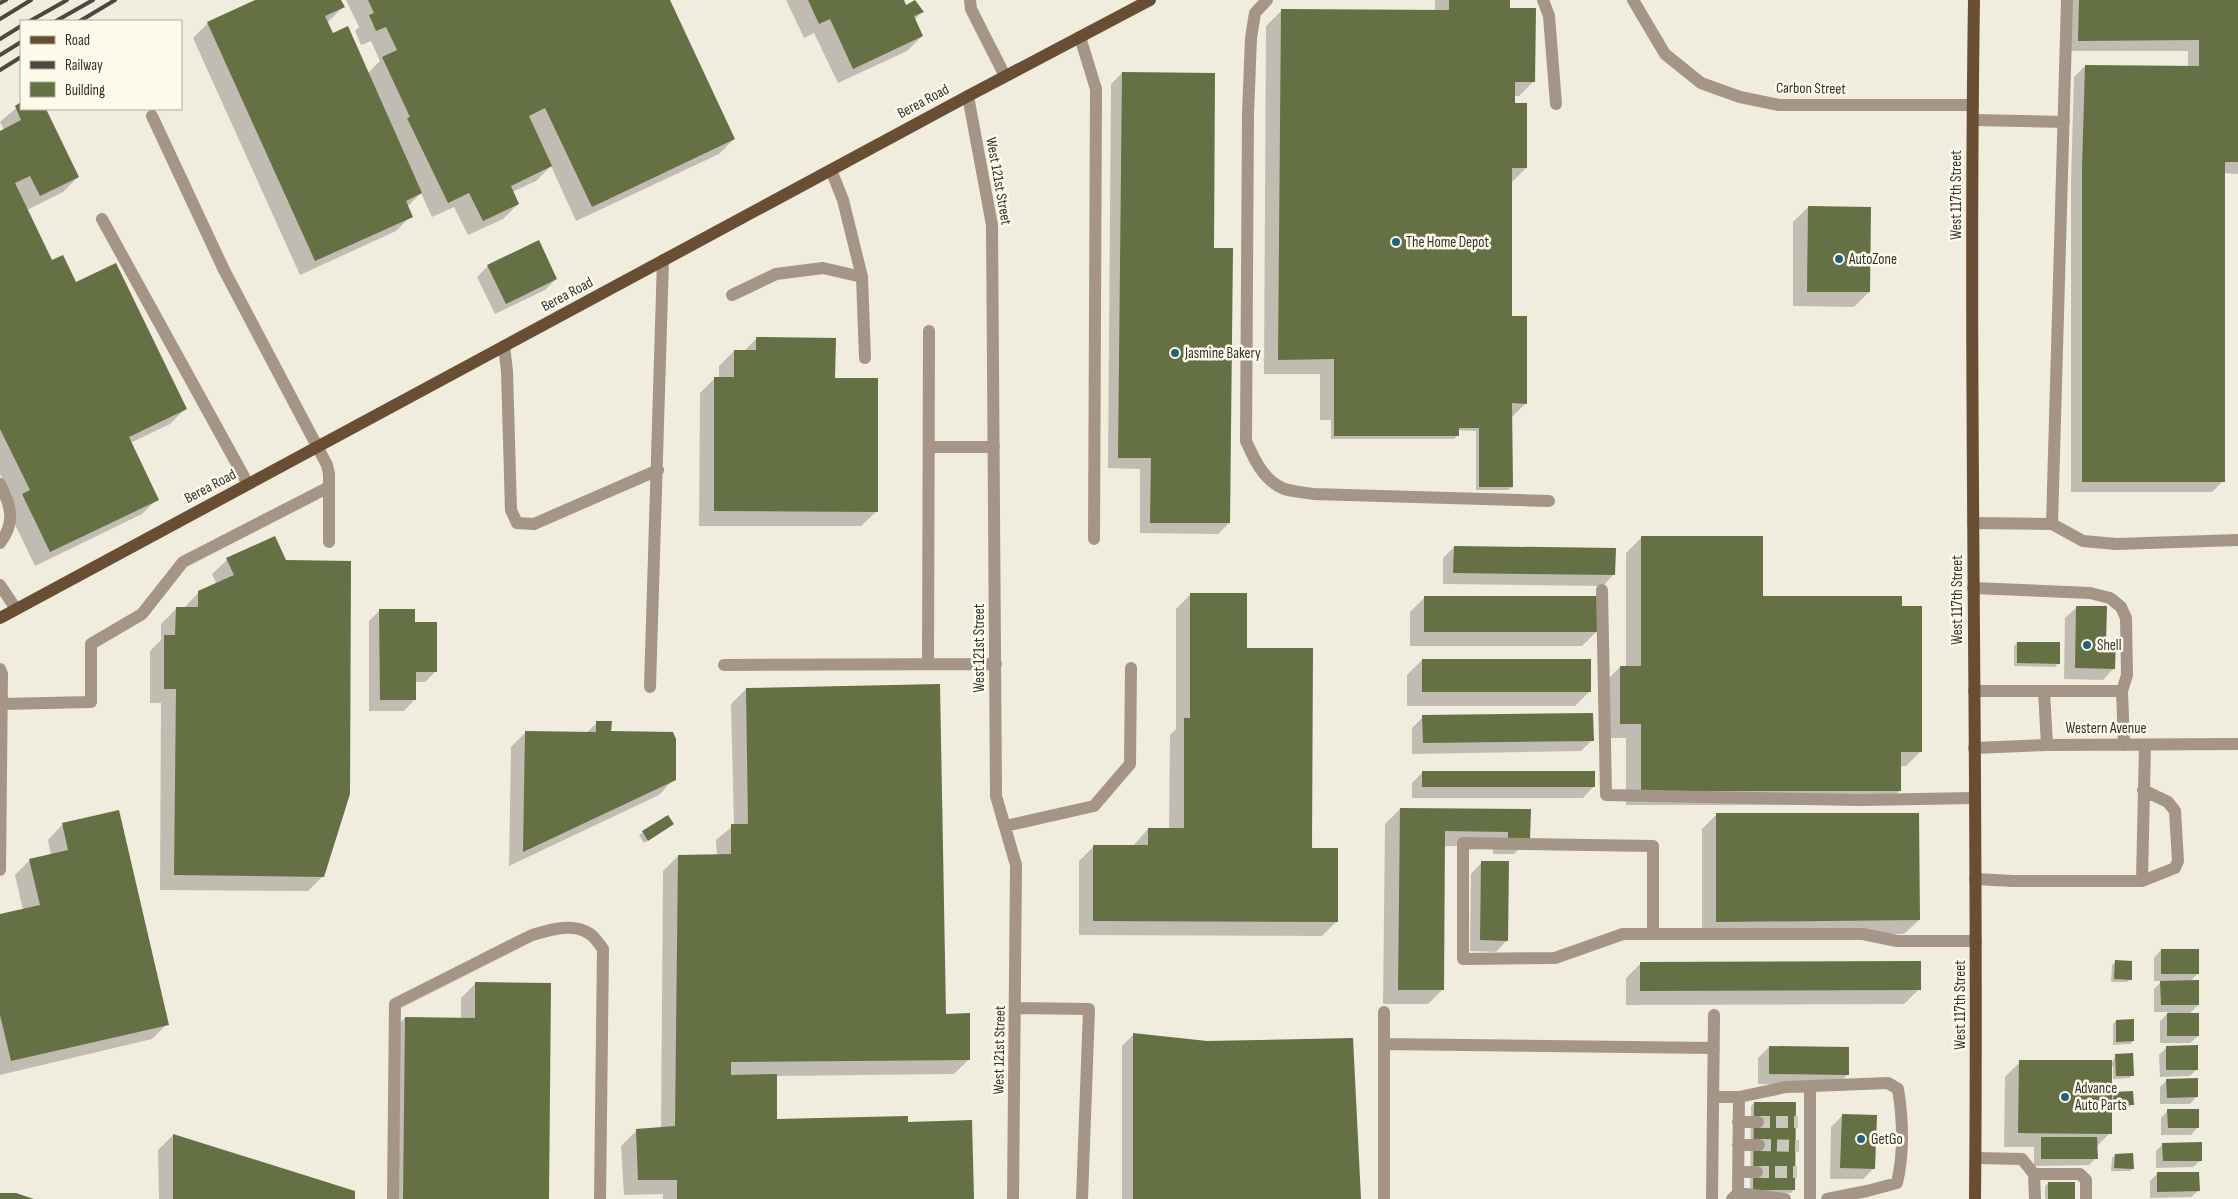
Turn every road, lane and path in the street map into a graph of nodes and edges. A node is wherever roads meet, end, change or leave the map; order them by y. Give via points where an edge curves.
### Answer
1 (970, 0) edge
2 (1150, 0) edge
3 (1267, 0) edge
4 (1543, 0) edge
5 (1633, 0) edge
6 (1974, 0) edge
7 (2067, 0) edge
8 (1080, 37) junction
9 (1005, 76) junction
10 (968, 96) junction
11 (1556, 104) dead end
12 (1972, 105) junction
13 (152, 116) dead end
14 (1972, 120) junction
15 (2064, 122) junction
16 (831, 170) junction
17 (102, 219) dead end
18 (663, 260) junction
19 (862, 277) junction
20 (732, 296) dead end
21 (930, 331) dead end
22 (504, 346) junction
23 (865, 358) dead end
24 (317, 446) junction
25 (929, 447) junction
26 (994, 447) junction
27 (658, 470) junction
28 (0, 484) edge
29 (248, 484) junction
30 (329, 487) junction
31 (1549, 501) dead end
32 (1973, 523) junction
33 (2052, 524) junction
34 (1094, 539) dead end
35 (2238, 540) edge
36 (329, 542) dead end
37 (0, 543) edge
38 (0, 585) edge
39 (1973, 588) junction
40 (1602, 590) dead end
41 (16, 609) junction
42 (0, 618) edge
43 (928, 664) junction
44 (996, 664) junction
45 (724, 665) dead end
46 (1131, 668) dead end
47 (0, 669) edge
48 (650, 687) dead end
49 (1974, 691) junction
50 (2044, 691) junction
51 (2122, 691) junction
52 (2, 704) junction
53 (2238, 744) edge
54 (2047, 745) junction
55 (2124, 745) junction
56 (2145, 745) junction
57 (1974, 748) junction
58 (2143, 790) junction
59 (1974, 798) junction
60 (1005, 826) junction
61 (0, 870) edge
62 (1975, 878) junction
63 (2142, 881) junction
64 (1653, 934) junction
65 (1976, 941) junction
66 (1016, 1008) junction
67 (1384, 1012) dead end
68 (1714, 1015) dead end
69 (1384, 1044) junction
70 (1714, 1048) junction
71 (1810, 1086) junction
72 (1713, 1097) junction
73 (1738, 1097) junction
74 (1738, 1122) junction
75 (1758, 1122) tunnel mouth
76 (1738, 1145) junction
77 (1759, 1146) tunnel mouth
78 (1976, 1158) junction
79 (1738, 1172) junction
80 (1757, 1172) tunnel mouth
81 (1797, 1172) tunnel mouth
82 (1810, 1172) junction
83 (2034, 1174) junction
84 (1735, 1196) edge
85 (393, 1199) edge
86 (600, 1199) edge
87 (1014, 1199) edge
88 (1082, 1199) edge
89 (1384, 1199) edge
90 (1712, 1199) edge
91 (1785, 1199) edge
92 (1810, 1199) edge
93 (1827, 1199) edge
94 (1975, 1199) edge
95 (2035, 1199) edge
96 (2086, 1199) edge

1 - 9 street via 971,9
2 - 8 main road, Berea Road
3 - 31 street via 1255,13 1248,114 1246,442 1255,462 1282,488 1313,494
4 - 11 street via 1549,16
5 - 12 street, Carbon Street via 1665,54 1701,83 1740,97 1779,105
6 - 12 main road, West 117th Street
7 - 15 street
8 - 9 main road, Berea Road
8 - 34 street via 1096,89
9 - 10 main road, Berea Road
10 - 16 main road, Berea Road
10 - 26 street, West 121st Street via 992,225
12 - 14 main road, West 117th Street
13 - 24 street via 224,270
14 - 15 street
14 - 32 main road, West 117th Street
15 - 33 street
16 - 18 main road, Berea Road
16 - 19 street via 843,200
17 - 29 street
18 - 22 main road, Berea Road
18 - 27 street
19 - 20 street via 823,268 776,274
19 - 23 street
21 - 25 street
22 - 24 main road, Berea Road
22 - 27 street via 511,510 517,523 534,524
24 - 29 main road, Berea Road
24 - 30 street via 327,465
25 - 26 street
25 - 43 street
26 - 44 street, West 121st Street
27 - 48 street
28 - 37 street via 12,511
29 - 41 main road, Berea Road
30 - 36 street
30 - 52 street via 183,562 142,614 91,644 91,702
32 - 33 street
32 - 39 main road, West 117th Street
33 - 35 street via 2083,541 2116,544
38 - 41 street
39 - 49 main road, West 117th Street
39 - 51 street via 2090,593 2110,598 2121,607 2126,618 2128,676
40 - 59 street via 1606,796 1860,800
41 - 42 main road, Berea Road
43 - 44 street
43 - 45 street
44 - 60 street, West 121st Street via 996,796
46 - 60 street via 1130,764 1094,806
47 - 52 street
49 - 50 street
49 - 57 main road, West 117th Street
50 - 51 street
50 - 54 street
51 - 55 street
52 - 61 street
53 - 56 street, Western Avenue
54 - 55 street, Western Avenue
54 - 57 street, Western Avenue
55 - 56 street, Western Avenue
56 - 58 street
57 - 59 main road, West 117th Street
58 - 63 street
58 - 63 street via 2168,802 2175,811 2178,861 2175,868
59 - 62 main road, West 117th Street
60 - 66 street, West 121st Street via 1016,865
62 - 63 street
62 - 65 main road, West 117th Street
64 - 64 street via 1622,934 1555,958 1463,959 1463,843 1652,846
64 - 65 street via 1863,934 1897,941
65 - 78 main road, West 117th Street
66 - 87 street, West 121st Street
66 - 88 street via 1089,1009
67 - 69 street
68 - 70 street
69 - 70 street
69 - 89 street
70 - 72 street
71 - 73 street via 1786,1087
71 - 82 street via 1804,1122
71 - 93 street via 1888,1083 1898,1090 1901,1109 1901,1166 1897,1183
72 - 73 street
72 - 90 street
73 - 74 street
74 - 75 street
74 - 76 street
76 - 77 street
76 - 79 street
78 - 83 street via 2022,1159
78 - 94 main road, West 117th Street
79 - 80 street
79 - 84 street
81 - 82 street
82 - 92 street
83 - 95 street
83 - 96 street via 2080,1174 2086,1180
84 - 91 street
85 - 86 street via 395,1004 532,935 574,928 590,934 604,949

